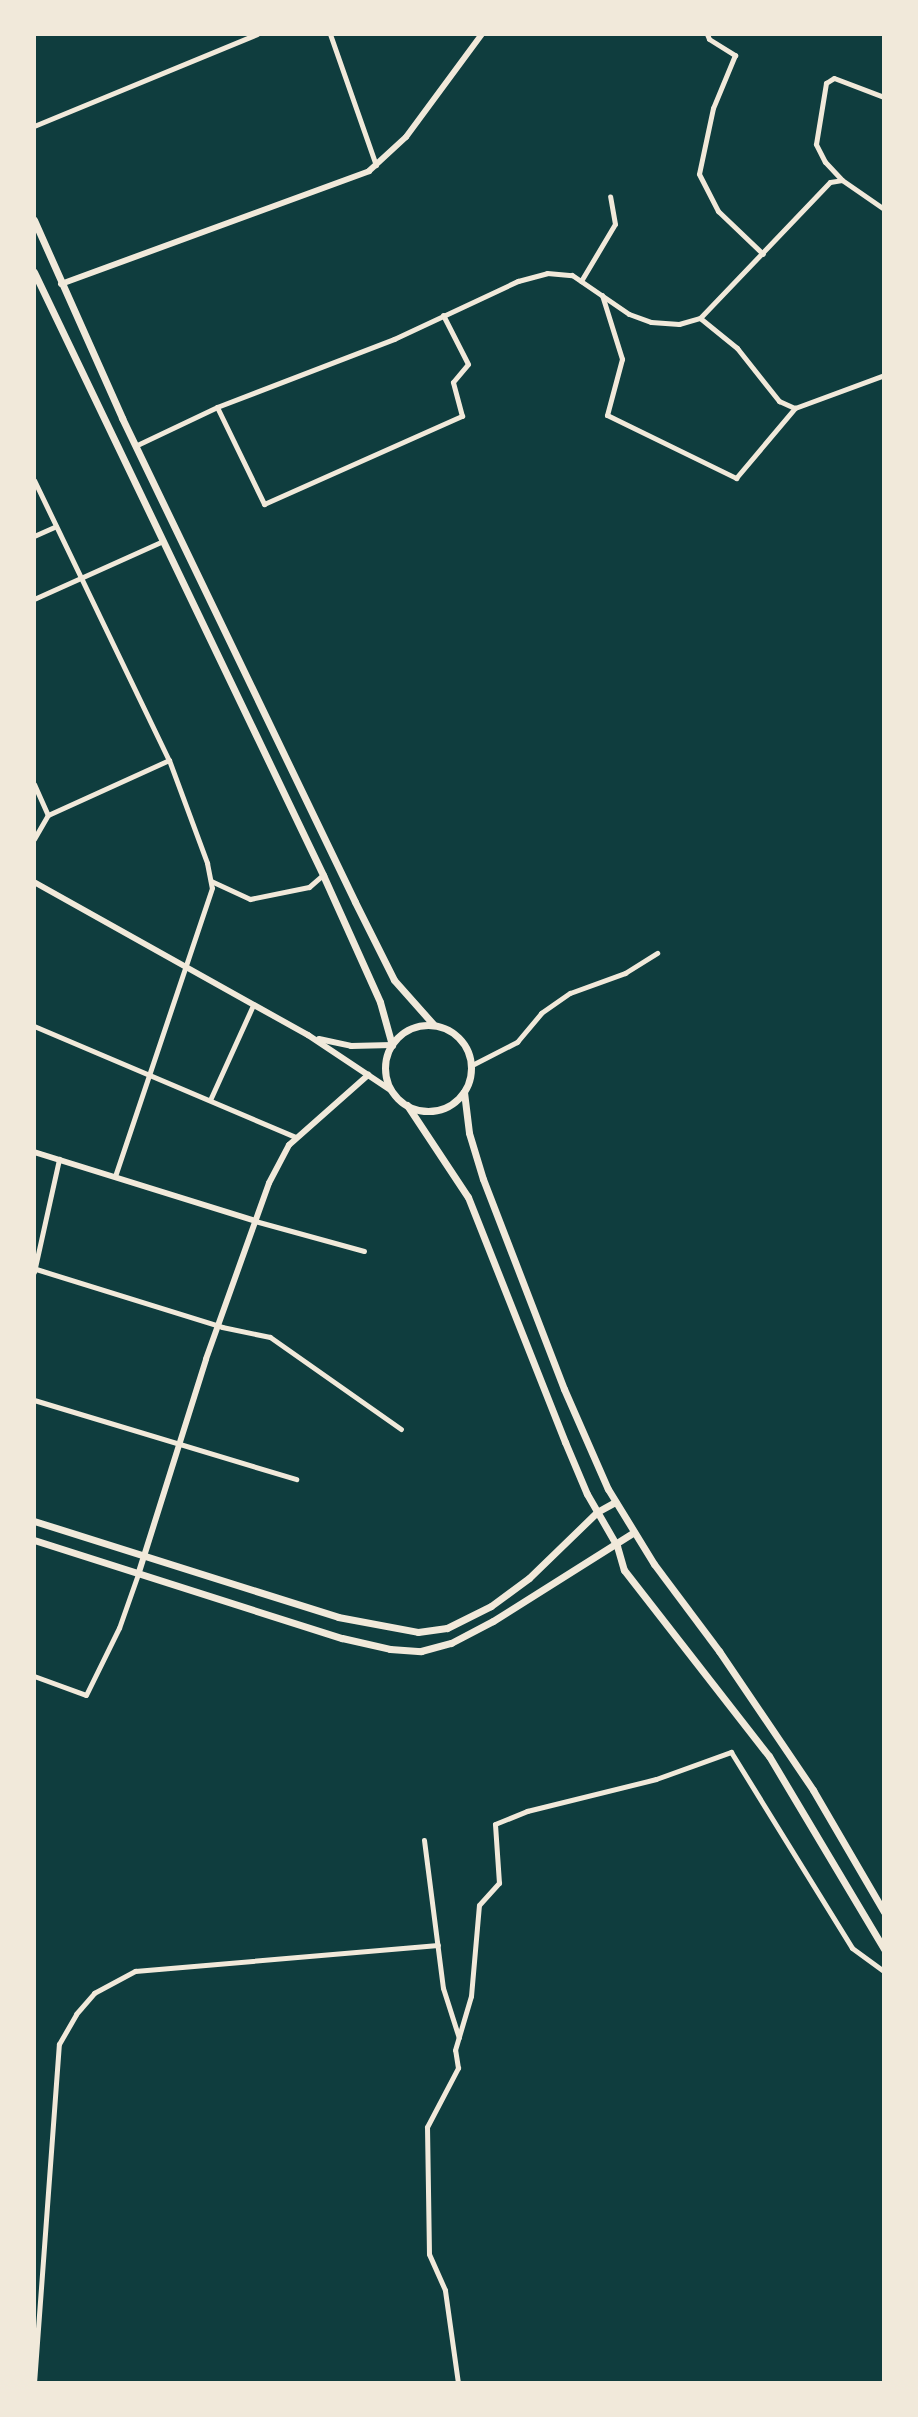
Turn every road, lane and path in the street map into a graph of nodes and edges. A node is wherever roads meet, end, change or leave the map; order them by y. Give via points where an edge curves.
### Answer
1 (257, 34) edge
2 (330, 34) edge
3 (482, 34) edge
4 (707, 34) edge
5 (884, 97) edge
6 (34, 126) edge
7 (377, 166) junction
8 (842, 180) junction
9 (610, 196) dead end
10 (884, 209) edge
11 (34, 220) edge
12 (763, 254) junction
13 (34, 272) edge
14 (581, 281) junction
15 (61, 284) junction
16 (43, 293) junction
17 (601, 294) junction
18 (34, 295) edge
19 (443, 315) junction
20 (700, 318) junction
21 (884, 375) edge
22 (217, 407) junction
23 (795, 408) junction
24 (135, 446) junction
25 (34, 480) edge
26 (56, 526) junction
27 (34, 536) edge
28 (161, 542) junction
29 (82, 579) junction
30 (34, 599) edge
31 (169, 760) junction
32 (34, 784) edge
33 (48, 815) junction
34 (34, 839) edge
35 (323, 875) junction
36 (211, 880) junction
37 (34, 882) edge
38 (657, 953) dead end
39 (186, 967) junction
40 (253, 1005) junction
41 (434, 1025) junction
42 (34, 1026) edge
43 (308, 1035) junction
44 (392, 1045) junction
45 (472, 1065) junction
46 (151, 1074) junction
47 (368, 1075) junction
48 (392, 1091) junction
49 (464, 1092) junction
50 (210, 1100) junction
51 (407, 1105) junction
52 (296, 1137) junction
53 (34, 1152) edge
54 (59, 1159) junction
55 (115, 1176) junction
56 (255, 1221) junction
57 (364, 1251) dead end
58 (35, 1271) edge
59 (218, 1325) junction
60 (34, 1400) edge
61 (401, 1429) dead end
62 (181, 1443) junction
63 (296, 1479) dead end
64 (615, 1502) junction
65 (597, 1512) junction
66 (34, 1521) edge
67 (633, 1533) junction
68 (34, 1540) edge
69 (617, 1546) junction
70 (145, 1555) junction
71 (139, 1572) junction
72 (34, 1676) edge
73 (424, 1840) dead end
74 (884, 1912) edge
75 (438, 1945) junction
76 (884, 1949) edge
77 (884, 1971) edge
78 (460, 2039) junction
79 (34, 2383) edge
80 (458, 2383) edge

1 - 6 street
2 - 7 street
3 - 7 street via 406,137
4 - 12 street via 735,55 713,108 699,174 718,211
5 - 8 street via 834,78 826,83 816,144
7 - 15 street via 295,201
8 - 10 street
8 - 12 street via 826,185
9 - 14 street via 615,224
11 - 15 main road
12 - 20 street
13 - 16 main road
14 - 17 street
14 - 19 street via 547,273
15 - 24 main road
16 - 18 street
16 - 28 main road
17 - 20 street via 651,322 679,324
17 - 23 street via 622,359 607,415 736,478
19 - 22 street
19 - 22 street via 468,364 453,382 462,416 264,504
20 - 23 street via 737,348 779,401
21 - 23 street
22 - 24 street
24 - 41 main road via 394,980
25 - 26 street
26 - 27 street
26 - 29 street
28 - 29 street
28 - 35 main road
29 - 30 street
29 - 31 street
31 - 33 street
31 - 36 street
32 - 33 street
33 - 34 street
35 - 36 street via 309,887 250,899
35 - 44 main road via 380,1002
36 - 39 street
37 - 39 street
38 - 45 street via 625,973 570,993 541,1013 517,1042
39 - 40 street
39 - 46 street
40 - 43 street
40 - 50 street
41 - 44 main road via 407,1030
41 - 45 main road via 460,1038
42 - 46 street
43 - 44 street via 334,1045
43 - 47 street
44 - 48 main road via 385,1064
45 - 49 main road
46 - 50 street
46 - 55 street
47 - 48 street
47 - 52 street
48 - 51 main road
49 - 51 main road via 440,1109
49 - 64 main road via 483,1179 564,1389
50 - 52 street
51 - 65 main road via 468,1197
52 - 56 street via 269,1183
53 - 54 street
54 - 55 street
54 - 58 street
55 - 56 street
56 - 57 street
56 - 59 street
58 - 59 street
59 - 61 street via 284,1344
59 - 62 street
60 - 62 street
62 - 63 street
62 - 70 street
64 - 65 main road
64 - 67 main road
65 - 69 main road
65 - 70 main road via 529,1578 491,1606 447,1628 418,1632 338,1617
66 - 70 main road
67 - 69 main road
67 - 74 main road via 813,1790
68 - 71 main road
69 - 71 main road via 493,1621 451,1643 421,1651 342,1638
69 - 76 main road via 624,1570 769,1756
70 - 71 street
71 - 72 street via 86,1695
73 - 75 street
75 - 78 street via 443,1988
75 - 79 street via 135,1971 94,1993 59,2044
77 - 78 street via 852,1948 731,1752 495,1824 499,1883 479,1905 471,1996
78 - 80 street via 455,2050 458,2068 427,2127 429,2254 445,2290

